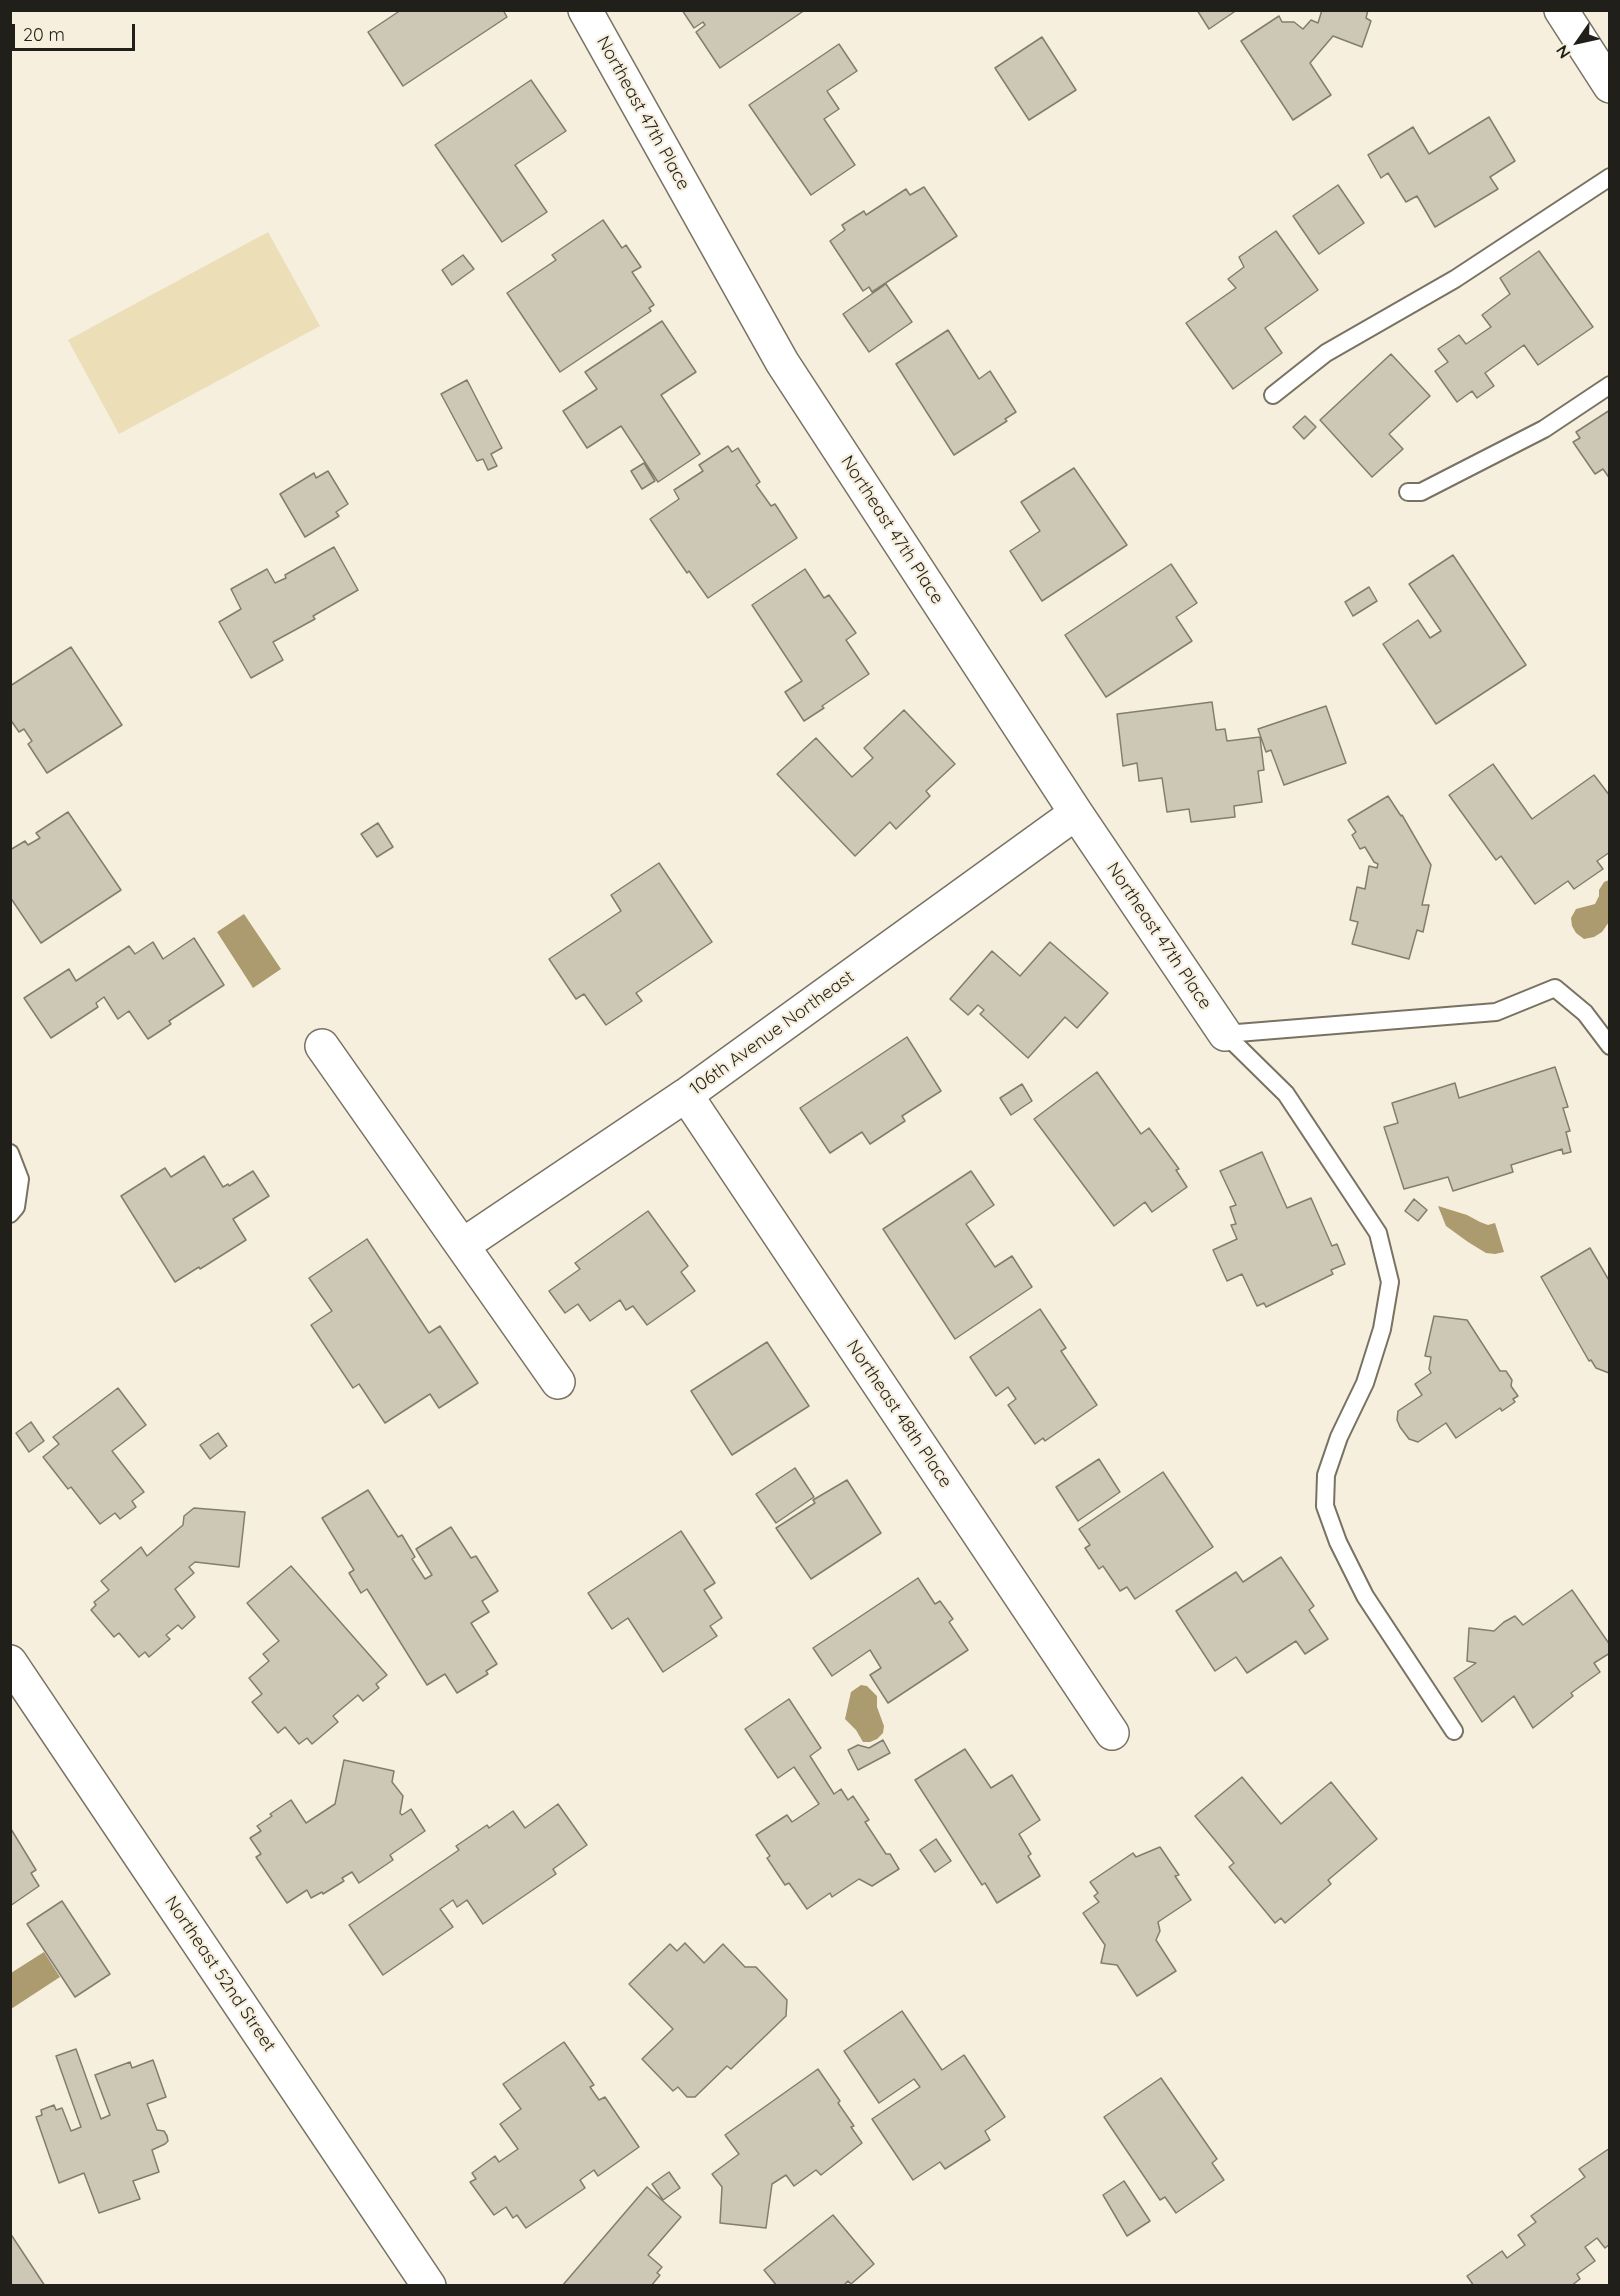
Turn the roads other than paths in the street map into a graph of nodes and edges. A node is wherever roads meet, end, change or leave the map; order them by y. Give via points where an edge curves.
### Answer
1 (585, 10) edge
2 (1561, 10) edge
3 (1610, 86) edge
4 (1610, 177) edge
5 (1610, 385) edge
6 (1273, 395) dead end
7 (1408, 492) dead end
8 (1076, 813) junction
9 (1225, 1034) junction
10 (321, 1046) dead end
11 (1610, 1046) edge
12 (686, 1095) junction
13 (10, 1153) edge
14 (10, 1214) edge
15 (463, 1245) junction
16 (558, 1382) dead end
17 (10, 1662) edge
18 (1454, 1731) dead end
19 (1112, 1733) dead end
20 (429, 2286) edge

1 - 8 street, Northeast 47th Place via 782,362
2 - 3 street
4 - 6 lane via 1455,279 1326,353
5 - 7 lane via 1544,429 1421,492
8 - 9 street, Northeast 47th Place
8 - 12 street, 106th Avenue Northeast
9 - 11 lane via 1496,1012 1555,988 1586,1013
9 - 18 lane via 1287,1094 1378,1233 1390,1282 1382,1329 1365,1383 1326,1475 1325,1506 1365,1596
10 - 15 street
12 - 15 street, 106th Avenue Northeast
12 - 19 street, Northeast 48th Place
13 - 14 lane via 20,1179 16,1207
15 - 16 street
17 - 20 street, Northeast 52nd Street

